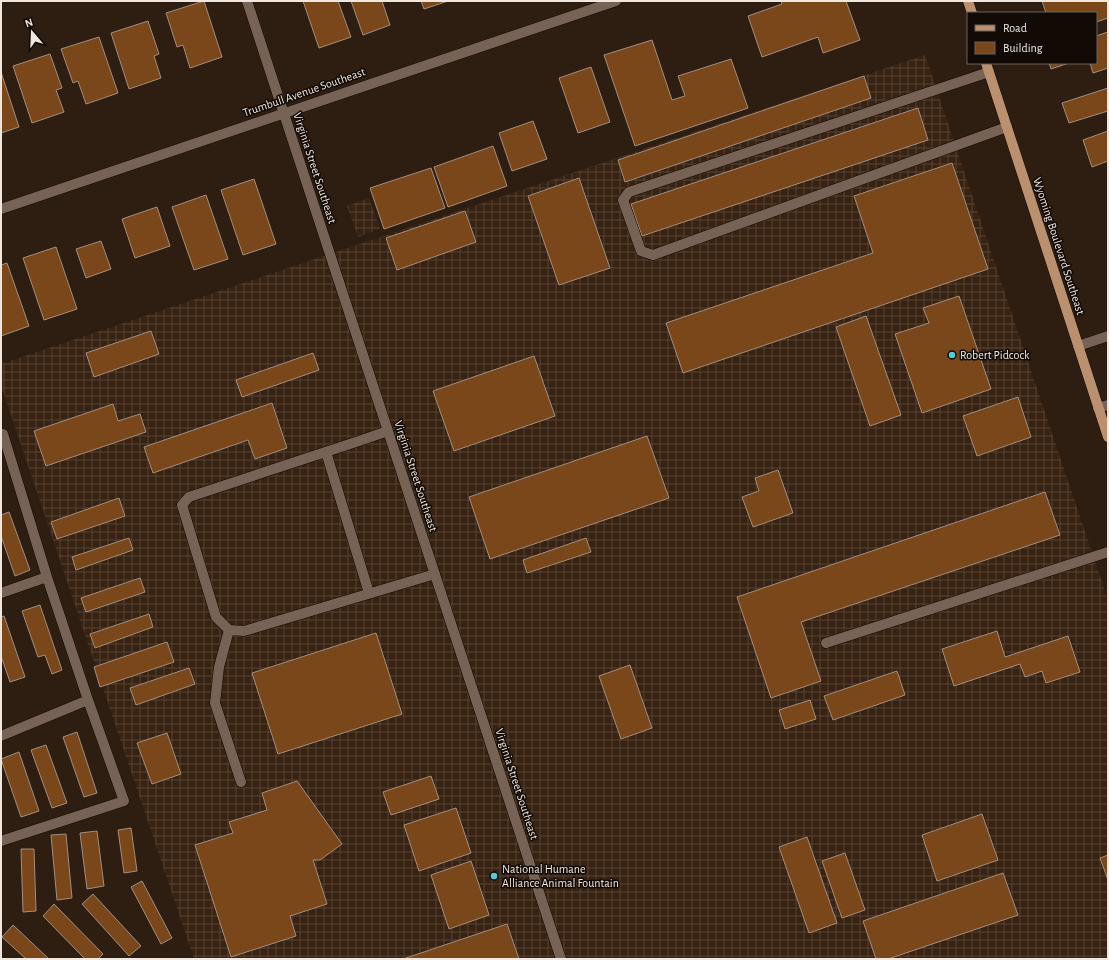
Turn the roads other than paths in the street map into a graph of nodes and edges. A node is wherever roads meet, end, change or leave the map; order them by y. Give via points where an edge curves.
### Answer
1 (247, 1) edge
2 (616, 1) edge
3 (968, 1) edge
4 (972, 12) edge
5 (988, 67) edge
6 (284, 113) junction
7 (1007, 127) junction
8 (1, 209) edge
9 (1108, 336) edge
10 (1078, 346) junction
11 (1103, 406) edge
12 (388, 431) junction
13 (1, 434) edge
14 (1108, 437) edge
15 (326, 452) junction
16 (1108, 552) edge
17 (435, 574) junction
18 (48, 577) junction
19 (1, 593) edge
20 (369, 593) junction
21 (229, 630) junction
22 (826, 643) dead end
23 (88, 700) junction
24 (1, 736) edge
25 (241, 782) dead end
26 (1, 841) edge
27 (561, 959) edge

1 - 6 street, Virginia Street Southeast
2 - 6 street, Trumbull Avenue Southeast
3 - 4 main road
5 - 7 main road, Wyoming Boulevard Southeast
5 - 7 street via 629,192 623,200 641,251 654,255
6 - 8 street, Trumbull Avenue Southeast
6 - 12 street, Virginia Street Southeast
7 - 10 main road, Wyoming Boulevard Southeast
9 - 10 street
10 - 11 main road, Wyoming Boulevard Southeast
11 - 14 main road, Wyoming Boulevard Southeast
12 - 15 street
12 - 17 street, Virginia Street Southeast
13 - 18 street
15 - 20 street
15 - 21 street via 189,497 182,506 216,617
16 - 22 street
17 - 20 street
17 - 27 street, Virginia Street Southeast
18 - 19 street
18 - 23 street
20 - 21 street via 244,631
21 - 25 street via 219,667 215,703
23 - 24 street
23 - 26 street via 124,801

